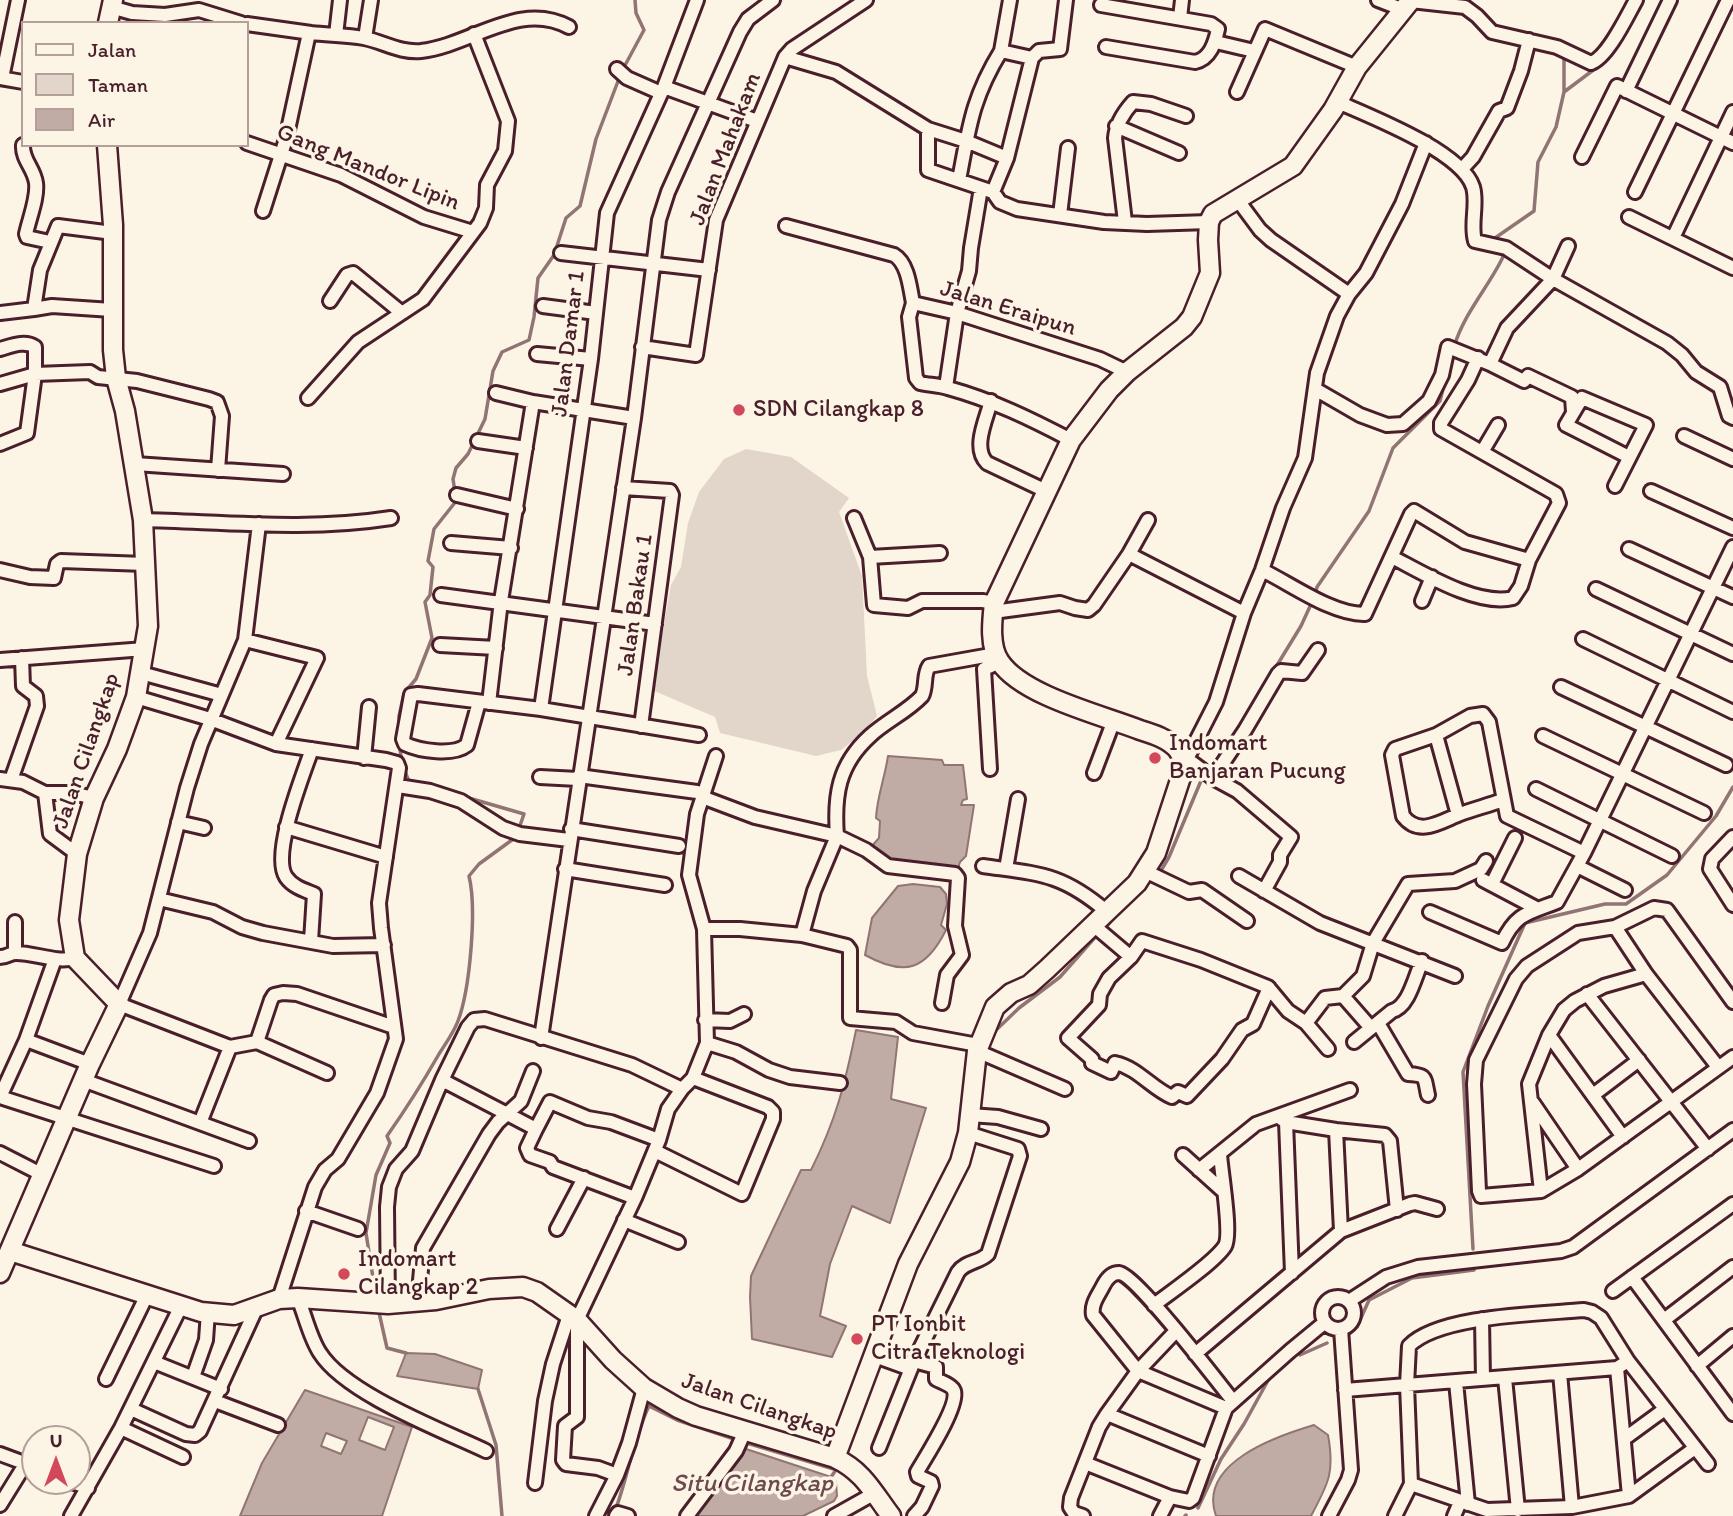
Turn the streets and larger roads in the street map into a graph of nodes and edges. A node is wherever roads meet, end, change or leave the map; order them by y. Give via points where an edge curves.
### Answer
1 (18, 0) edge
2 (340, 0) edge
3 (371, 0) edge
4 (697, 0) edge
5 (773, 0) edge
6 (1010, 0) edge
7 (1066, 0) edge
8 (1182, 0) edge
9 (1378, 0) edge
10 (1636, 0) edge
11 (1670, 0) edge
12 (1728, 0) edge
13 (863, 1) edge
14 (1409, 4) edge
15 (200, 5) edge
16 (1101, 5) dead end
17 (111, 10) edge
18 (1180, 18) junction
19 (236, 21) edge
20 (248, 24) edge
21 (569, 27) dead end
22 (309, 33) junction
23 (474, 34) junction
24 (336, 35) junction
25 (365, 38) junction
26 (1528, 40) junction
27 (1216, 42) junction
28 (1107, 47) dead end
29 (1001, 51) junction
30 (1254, 51) junction
31 (785, 57) junction
32 (1032, 58) junction
33 (1357, 67) junction
34 (621, 73) dead end
35 (1, 78) edge
36 (21, 82) edge
37 (663, 90) junction
38 (1626, 90) junction
39 (1237, 92) dead end
40 (1338, 102) junction
41 (708, 104) junction
42 (1733, 112) edge
43 (1673, 113) junction
44 (1186, 117) dead end
45 (757, 121) junction
46 (1116, 126) junction
47 (928, 129) junction
48 (1721, 137) junction
49 (967, 141) junction
50 (248, 143) edge
51 (1426, 143) junction
52 (1733, 144) edge
53 (23, 147) edge
54 (107, 147) edge
55 (1068, 148) dead end
56 (1179, 153) dead end
57 (282, 155) junction
58 (1007, 158) junction
59 (1582, 158) dead end
60 (1462, 170) junction
61 (959, 180) junction
62 (987, 190) junction
63 (1635, 192) dead end
64 (1237, 199) junction
65 (263, 211) dead end
66 (1060, 215) junction
67 (1629, 217) dead end
68 (1125, 222) junction
69 (1209, 222) junction
70 (786, 226) dead end
71 (473, 232) junction
72 (113, 233) junction
73 (1673, 238) junction
74 (50, 242) junction
75 (1568, 246) dead end
76 (561, 253) dead end
77 (1733, 253) edge
78 (600, 258) junction
79 (654, 264) junction
80 (1730, 266) edge
81 (709, 270) junction
82 (1553, 279) junction
83 (1349, 294) junction
84 (330, 302) dead end
85 (914, 303) junction
86 (543, 306) dead end
87 (34, 309) junction
88 (112, 310) junction
89 (0, 313) edge
90 (402, 313) junction
91 (596, 313) junction
92 (957, 313) junction
93 (642, 347) junction
94 (0, 349) edge
95 (537, 354) dead end
96 (591, 359) junction
97 (1484, 361) junction
98 (1127, 372) junction
99 (35, 374) junction
100 (107, 377) junction
101 (0, 384) edge
102 (946, 387) junction
103 (1315, 389) junction
104 (496, 393) dead end
105 (308, 397) dead end
106 (991, 401) junction
107 (533, 402) junction
108 (582, 410) junction
109 (1573, 412) junction
110 (634, 418) junction
111 (1733, 418) edge
112 (1498, 425) dead end
113 (1685, 436) dead end
114 (1071, 440) junction
115 (478, 441) dead end
116 (0, 444) edge
117 (526, 449) junction
118 (1482, 452) junction
119 (1629, 457) junction
120 (1733, 459) edge
121 (135, 464) junction
122 (218, 470) junction
123 (283, 474) dead end
124 (1615, 486) dead end
125 (623, 488) junction
126 (1651, 491) dead end
127 (1046, 492) junction
128 (457, 495) dead end
129 (517, 509) junction
130 (391, 518) dead end
131 (854, 518) dead end
132 (143, 520) junction
133 (1148, 520) dead end
134 (258, 524) junction
135 (1733, 528) edge
136 (451, 543) dead end
137 (1733, 547) edge
138 (510, 548) junction
139 (1629, 549) dead end
140 (940, 553) dead end
141 (1129, 554) junction
142 (1391, 556) junction
143 (870, 557) junction
144 (1528, 560) junction
145 (145, 564) junction
146 (0, 570) edge
147 (1262, 570) junction
148 (1433, 577) junction
149 (1714, 587) junction
150 (1596, 589) dead end
151 (441, 595) dead end
152 (1733, 597) edge
153 (501, 601) junction
154 (1422, 601) dead end
155 (994, 608) junction
156 (555, 609) junction
157 (1244, 613) junction
158 (605, 618) junction
159 (655, 624) junction
160 (1691, 634) junction
161 (1583, 639) dead end
162 (245, 640) junction
163 (440, 645) dead end
164 (496, 648) junction
165 (145, 649) junction
166 (1318, 650) dead end
167 (1733, 654) edge
168 (22, 658) junction
169 (998, 658) junction
170 (0, 660) edge
171 (141, 673) junction
172 (1668, 680) junction
173 (1561, 687) dead end
174 (218, 694) dead end
175 (136, 697) junction
176 (484, 703) junction
177 (369, 707) dead end
178 (541, 709) junction
179 (1733, 712) edge
180 (588, 718) junction
181 (210, 719) junction
182 (1114, 720) junction
183 (641, 726) junction
184 (1646, 726) junction
185 (1436, 734) junction
186 (699, 735) dead end
187 (1543, 736) dead end
188 (276, 744) junction
189 (312, 749) junction
190 (716, 756) dead end
191 (364, 758) junction
192 (1184, 759) junction
193 (1726, 765) dead end
194 (990, 769) dead end
195 (1623, 773) junction
196 (1094, 774) dead end
197 (1208, 774) junction
198 (540, 777) dead end
199 (578, 778) junction
200 (5, 780) edge
201 (398, 786) junction
202 (1536, 789) dead end
203 (45, 793) junction
204 (699, 794) junction
205 (94, 798) junction
206 (1018, 799) dead end
207 (1503, 800) junction
208 (1704, 813) dead end
209 (1458, 815) junction
210 (1601, 820) junction
211 (178, 822) junction
212 (286, 827) junction
213 (204, 828) dead end
214 (570, 835) junction
215 (836, 836) junction
216 (1733, 836) edge
217 (1515, 838) dead end
218 (679, 846) dead end
219 (1584, 853) junction
220 (77, 854) junction
221 (1672, 856) dead end
222 (386, 857) junction
223 (1486, 862) dead end
224 (983, 866) dead end
225 (1577, 866) junction
226 (565, 869) junction
227 (1006, 869) junction
228 (1153, 875) junction
229 (1239, 876) dead end
230 (665, 885) dead end
231 (1625, 890) dead end
232 (1264, 891) junction
233 (159, 899) junction
234 (1733, 905) edge
235 (1538, 909) junction
236 (1106, 911) junction
237 (1430, 912) dead end
238 (1247, 921) dead end
239 (15, 922) dead end
240 (1092, 924) junction
241 (1615, 927) junction
242 (704, 929) junction
243 (802, 934) junction
244 (311, 941) junction
245 (1373, 943) junction
246 (384, 945) junction
247 (15, 953) junction
248 (0, 957) edge
249 (1131, 957) junction
250 (75, 958) junction
251 (55, 959) junction
252 (1422, 961) junction
253 (1646, 974) junction
254 (1455, 976) dead end
255 (1269, 988) junction
256 (1587, 994) junction
257 (1343, 996) junction
258 (1733, 1002) edge
259 (942, 1003) dead end
260 (118, 1004) junction
261 (744, 1014) dead end
262 (705, 1020) junction
263 (1306, 1023) junction
264 (1375, 1025) junction
265 (394, 1027) junction
266 (1549, 1035) junction
267 (541, 1038) junction
268 (26, 1040) junction
269 (257, 1042) junction
270 (1354, 1042) dead end
271 (707, 1043) junction
272 (230, 1047) junction
273 (1328, 1049) dead end
274 (982, 1051) junction
275 (1733, 1056) edge
276 (1639, 1060) junction
277 (1718, 1067) junction
278 (533, 1071) dead end
279 (87, 1072) junction
280 (327, 1073) dead end
281 (693, 1078) junction
282 (442, 1080) junction
283 (840, 1083) dead end
284 (1065, 1088) dead end
285 (682, 1089) junction
286 (1350, 1090) dead end
287 (1593, 1094) junction
288 (1428, 1095) dead end
289 (0, 1097) edge
290 (1532, 1100) junction
291 (1672, 1101) junction
292 (508, 1115) junction
293 (975, 1115) junction
294 (67, 1119) junction
295 (1282, 1119) junction
296 (201, 1123) junction
297 (536, 1129) junction
298 (1041, 1129) dead end
299 (1336, 1130) junction
300 (1733, 1130) edge
301 (973, 1135) junction
302 (1623, 1137) junction
303 (248, 1141) dead end
304 (657, 1145) junction
305 (1708, 1149) junction
306 (0, 1153) edge
307 (1220, 1154) junction
308 (1183, 1155) dead end
309 (214, 1166) dead end
310 (1578, 1169) junction
311 (1199, 1170) junction
312 (43, 1175) junction
313 (584, 1178) junction
314 (1223, 1191) junction
315 (1541, 1191) junction
316 (635, 1198) junction
317 (1733, 1204) edge
318 (1437, 1209) dead end
319 (306, 1210) junction
320 (1396, 1210) junction
321 (624, 1220) junction
322 (358, 1229) dead end
323 (557, 1229) dead end
324 (1341, 1231) junction
325 (678, 1242) dead end
326 (10, 1251) junction
327 (1733, 1267) edge
328 (0, 1273) edge
329 (1292, 1273) junction
330 (1632, 1277) junction
331 (1613, 1291) dead end
332 (147, 1296) junction
333 (298, 1298) junction
334 (279, 1299) junction
335 (1349, 1301) junction
336 (418, 1302) junction
337 (381, 1304) junction
338 (1154, 1305) junction
339 (181, 1306) junction
340 (256, 1309) junction
341 (208, 1312) junction
342 (573, 1318) junction
343 (1482, 1319) junction
344 (1664, 1320) junction
345 (1324, 1323) junction
346 (1340, 1329) junction
347 (1175, 1332) junction
348 (1733, 1336) edge
349 (1195, 1354) junction
350 (878, 1357) junction
351 (155, 1362) junction
352 (913, 1365) junction
353 (1622, 1365) junction
354 (1696, 1366) junction
355 (1138, 1371) junction
356 (1559, 1373) junction
357 (193, 1377) junction
358 (1505, 1378) junction
359 (106, 1379) dead end
360 (1483, 1379) junction
361 (1456, 1382) junction
362 (1408, 1385) junction
363 (644, 1388) junction
364 (1345, 1390) junction
365 (218, 1395) junction
366 (1229, 1404) junction
367 (131, 1409) junction
368 (1665, 1409) junction
369 (1107, 1413) junction
370 (1733, 1413) edge
371 (278, 1425) dead end
372 (121, 1428) junction
373 (746, 1431) junction
374 (1624, 1439) junction
375 (879, 1448) dead end
376 (1695, 1448) junction
377 (486, 1451) dead end
378 (0, 1454) edge
379 (1209, 1456) junction
380 (183, 1457) dead end
381 (841, 1461) junction
382 (21, 1462) edge
383 (1085, 1463) junction
384 (1708, 1464) dead end
385 (617, 1475) junction
386 (21, 1477) edge
387 (91, 1483) edge
388 (535, 1483) dead end
389 (1411, 1484) junction
390 (875, 1493) junction
391 (84, 1495) edge
392 (1629, 1496) junction
393 (1170, 1497) junction
394 (1464, 1503) junction
395 (0, 1504) edge
396 (1573, 1507) junction
397 (1518, 1510) junction
398 (600, 1515) edge
399 (71, 1516) edge
400 (616, 1516) edge
401 (628, 1516) edge
402 (687, 1516) edge
403 (834, 1516) edge
404 (891, 1516) edge
405 (914, 1516) edge
406 (1083, 1516) edge
407 (1160, 1516) edge
408 (1329, 1516) edge
409 (1395, 1516) edge
410 (1454, 1516) edge

1 - 35 street
2 - 24 street
3 - 25 street
4 - 37 street, Jalan Damar 1
5 - 41 street via 748,19
6 - 29 street
7 - 32 street via 1060,49 1039,51
8 - 18 street
9 - 14 street
10 - 26 street via 1598,60 1591,63
11 - 38 street
12 - 43 street
13 - 31 street, Jalan Mahakam
14 - 26 street via 1465,7 1492,32
14 - 33 street
15 - 17 street via 165,15
15 - 19 street
16 - 18 street
18 - 27 street via 1217,26
20 - 22 street
21 - 23 street via 535,16 515,17
22 - 24 street
22 - 57 street
23 - 25 street via 423,50 393,48
23 - 71 street via 508,121 505,150 487,185 484,214
24 - 25 street
26 - 60 street via 1507,108 1499,111
27 - 28 street via 1206,57 1195,62
27 - 30 street
29 - 32 street
29 - 49 street via 976,99
30 - 33 street via 1265,29
30 - 39 street
31 - 45 street, Jalan Mahakam
31 - 47 street via 836,72
32 - 58 street
33 - 40 street
34 - 37 street
35 - 36 street
37 - 41 street
37 - 78 street, Jalan Damar 1 via 607,213
38 - 43 street
38 - 59 street via 1617,86
40 - 51 street
40 - 64 street via 1293,166
41 - 45 street
41 - 79 street via 665,201
42 - 48 street
43 - 48 street
43 - 63 street
44 - 46 street via 1133,102
45 - 81 street, Jalan Mahakam via 716,220
46 - 56 street
46 - 68 street
47 - 49 street
47 - 61 street via 927,168
48 - 52 street
48 - 73 street
49 - 58 street
49 - 61 street
50 - 57 street, Gang Mandor Lipin
51 - 60 street
51 - 83 street via 1402,204 1366,273
53 - 74 street via 37,186 26,234
54 - 72 street, Jalan Cilangkap
55 - 66 street
57 - 65 street
57 - 71 street, Gang Mandor Lipin via 341,175 424,217
58 - 62 street
60 - 82 street via 1472,187 1475,241 1506,248
61 - 62 street
62 - 66 street via 1005,205
62 - 92 street
64 - 69 street via 1213,214
64 - 83 street via 1277,245
66 - 68 street
67 - 73 street
68 - 69 street
69 - 98 street via 1210,274 1197,308 1184,327
70 - 85 street, Jalan Eraipun via 901,258
71 - 90 street via 423,299
72 - 74 street via 58,226
72 - 88 street, Jalan Cilangkap
73 - 80 street
74 - 87 street
75 - 82 street
76 - 78 street
77 - 80 street
78 - 79 street
78 - 91 street, Jalan Damar 1
79 - 81 street
79 - 93 street
81 - 93 street, Jalan Mahakam via 696,355
82 - 97 street via 1507,328
82 - 111 street via 1667,343 1696,372 1720,387
83 - 103 street via 1337,316
84 - 90 street via 352,273
85 - 92 street, Jalan Eraipun
85 - 102 street via 909,317 916,378 920,383
86 - 91 street
87 - 88 street
87 - 89 street
88 - 100 street, Jalan Cilangkap
90 - 105 street via 358,342
91 - 96 street, Jalan Damar 1
92 - 98 street, Jalan Eraipun
92 - 102 street
93 - 110 street
94 - 99 street via 30,343 35,347
95 - 96 street
96 - 108 street, Jalan Damar 1
97 - 103 street via 1453,348 1444,358 1442,375 1429,401 1403,424 1387,425 1360,415
97 - 109 street via 1572,397
97 - 118 street via 1440,426
98 - 114 street
99 - 100 street via 90,372
99 - 101 street
99 - 116 street via 27,433
100 - 121 street, Jalan Cilangkap via 125,411
100 - 122 street via 217,402 222,416
102 - 106 street
103 - 147 street via 1305,458
104 - 107 street
106 - 114 street
106 - 127 street via 980,448 982,458
107 - 108 street
107 - 117 street
108 - 110 street
108 - 156 street, Jalan Damar 1
109 - 119 street via 1566,425
109 - 119 street via 1582,397 1646,425
110 - 125 street
112 - 118 street
113 - 120 street
114 - 127 street
115 - 117 street
117 - 129 street
118 - 144 street via 1558,497
119 - 124 street
121 - 122 street
121 - 132 street, Jalan Cilangkap
122 - 123 street
125 - 158 street
125 - 159 street, Jalan Bakau 1 via 672,495
126 - 135 street
127 - 155 street
128 - 129 street
129 - 138 street
130 - 134 street
131 - 143 street
132 - 134 street
132 - 145 street, Jalan Cilangkap
133 - 141 street
134 - 162 street
136 - 138 street
137 - 149 street
138 - 153 street
139 - 149 street
140 - 143 street
141 - 155 street via 1088,610 1060,603
141 - 157 street
142 - 144 street via 1415,511 1465,542
142 - 147 street via 1365,614 1323,602
142 - 148 street
143 - 155 street via 874,605 908,608 922,601
144 - 148 street via 1521,586 1513,598 1501,601
145 - 146 street via 61,561 54,578
145 - 165 street, Jalan Cilangkap
147 - 157 street
148 - 154 street
149 - 152 street
149 - 160 street
150 - 160 street
151 - 153 street
153 - 156 street
153 - 164 street
155 - 169 street
156 - 158 street
156 - 178 street, Jalan Damar 1
157 - 192 street via 1216,702
158 - 159 street
158 - 180 street
159 - 183 street, Jalan Bakau 1
160 - 167 street
160 - 172 street
161 - 172 street
162 - 181 street
162 - 188 street via 317,658
163 - 164 street
164 - 176 street
165 - 168 street
165 - 171 street, Jalan Cilangkap
166 - 197 street via 1302,673 1278,674 1245,730
168 - 170 street
168 - 200 street via 23,686 36,696 37,706
169 - 182 street via 1014,677 1040,693
169 - 194 street via 984,669
169 - 215 street via 926,669 922,696 869,736 851,757 837,788
171 - 174 street
171 - 175 street, Jalan Cilangkap
172 - 179 street
172 - 184 street
173 - 184 street
175 - 181 street
175 - 205 street, Jalan Cilangkap
176 - 176 street via 411,695 405,744 442,751 462,749
176 - 178 street
177 - 191 street
178 - 180 street
180 - 183 street
180 - 199 street
181 - 188 street
181 - 211 street
182 - 192 street via 1157,736
182 - 196 street
183 - 186 street
184 - 193 street
184 - 195 street
185 - 207 street via 1483,714 1489,722
185 - 209 street
185 - 209 street via 1395,749 1392,755 1403,816 1416,827 1429,827
187 - 195 street
188 - 189 street
189 - 191 street
189 - 212 street
190 - 204 street via 709,783
191 - 201 street via 397,763
192 - 197 street
192 - 228 street
195 - 208 street
195 - 210 street
197 - 232 street via 1237,791 1291,837
198 - 199 street
199 - 204 street
199 - 214 street
200 - 203 street via 23,782
201 - 214 street via 461,801 495,825 517,833
201 - 222 street
202 - 210 street
203 - 205 street
203 - 220 street via 50,834
204 - 215 street via 787,827
204 - 242 street via 689,875
205 - 220 street, Jalan Cilangkap
206 - 227 street
207 - 209 street
207 - 219 street via 1507,816
210 - 219 street
210 - 221 street
211 - 213 street
211 - 233 street
212 - 222 street
212 - 244 street via 283,870 292,883 314,894
214 - 218 street
214 - 226 street
215 - 243 street
215 - 259 street via 888,866 958,878 955,929 962,955 947,975
216 - 234 street via 1712,859 1710,869
217 - 235 street via 1488,882
219 - 225 street
220 - 250 street, Jalan Cilangkap via 69,920
222 - 246 street via 379,903
223 - 245 street via 1455,881 1408,884
224 - 227 street
225 - 231 street
225 - 235 street via 1556,902
226 - 230 street
226 - 267 street
227 - 236 street via 1061,881
228 - 236 street via 1136,883
228 - 238 street via 1192,893 1202,890
229 - 232 street
232 - 245 street via 1321,923
233 - 244 street via 213,912 263,933
233 - 260 street via 150,933
235 - 237 street via 1511,924 1502,943
236 - 240 street
239 - 247 street
240 - 249 street
240 - 274 street via 1029,985 995,1007
241 - 253 street
241 - 258 street via 1654,908 1667,910
241 - 315 street via 1578,933 1521,972 1476,1060 1481,1196
242 - 243 street
242 - 262 street
243 - 274 street via 850,950 850,1018 896,1022 912,1033
244 - 246 street via 344,947
245 - 252 street
245 - 257 street via 1363,975
246 - 265 street
247 - 248 street
247 - 251 street
249 - 255 street via 1142,941
249 - 255 street via 1109,978 1099,1005 1068,1038 1092,1063 1111,1072 1115,1063 1125,1065 1172,1097 1178,1092 1187,1096 1222,1059 1242,1030 1253,1024
250 - 251 street
250 - 260 street
251 - 268 street
252 - 254 street
252 - 264 street via 1402,1006
253 - 256 street
253 - 277 street
255 - 263 street via 1288,1011
256 - 266 street via 1564,1010
256 - 276 street
257 - 263 street via 1325,998
257 - 264 street
260 - 272 street
260 - 279 street
261 - 262 street via 730,1021
262 - 271 street
263 - 273 street
264 - 270 street
264 - 288 street via 1407,1073 1423,1076
265 - 269 street via 283,993 271,1000
265 - 319 street via 396,1038 377,1093 338,1159 325,1170
266 - 287 street
266 - 290 street via 1532,1072
267 - 282 street via 485,1019 474,1020
267 - 285 street via 632,1065
268 - 279 street
268 - 289 street
269 - 272 street
269 - 280 street
271 - 281 street
271 - 283 street via 790,1077
272 - 296 street
274 - 284 street
274 - 293 street
275 - 277 street
276 - 287 street
276 - 291 street
277 - 291 street
278 - 292 street via 522,1101
279 - 294 street
279 - 296 street
281 - 285 street
281 - 304 street via 773,1112 742,1194
282 - 292 street
282 - 337 street via 412,1151 396,1169 389,1187
285 - 304 street via 668,1109
286 - 295 street
287 - 302 street
289 - 294 street
290 - 310 street
290 - 315 street
291 - 302 street
291 - 305 street
292 - 297 street
292 - 336 street via 489,1134 423,1248
293 - 298 street
293 - 301 street
294 - 309 street
294 - 312 street
295 - 299 street
295 - 307 street via 1256,1124
295 - 329 street
296 - 303 street
297 - 304 street via 550,1102 611,1122
297 - 313 street via 528,1153
299 - 320 street via 1379,1133 1390,1141
299 - 324 street
300 - 305 street
301 - 350 street via 908,1264
301 - 352 street via 1018,1149 1020,1156 988,1254 958,1272
302 - 310 street
304 - 316 street
305 - 335 street via 1573,1247 1418,1267 1386,1278
306 - 312 street
307 - 311 street
307 - 314 street
308 - 311 street
310 - 315 street
311 - 314 street
312 - 326 street
313 - 316 street
313 - 323 street
314 - 338 street via 1228,1228 1225,1247
316 - 321 street
317 - 330 street
318 - 320 street via 1415,1203
319 - 322 street
319 - 334 street
320 - 324 street
321 - 325 street
321 - 342 street
324 - 329 street
326 - 328 street
326 - 332 street, Jalan Cilangkap
327 - 344 street
329 - 349 street
330 - 331 street
330 - 344 street
332 - 339 street, Jalan Cilangkap
332 - 359 street
333 - 334 street, Jalan Cilangkap
333 - 337 street, Jalan Cilangkap
333 - 377 street via 320,1353 339,1374 380,1401
334 - 340 street, Jalan Cilangkap
335 - 345 street via 1334,1297 1327,1301 1322,1307
335 - 346 street via 1353,1318
336 - 337 street, Jalan Cilangkap
336 - 342 street, Jalan Cilangkap via 523,1287
338 - 347 street
338 - 355 street via 1119,1273 1106,1279 1093,1306 1093,1315
339 - 341 street, Jalan Cilangkap
339 - 351 street
340 - 341 street, Jalan Cilangkap via 234,1315
340 - 365 street
341 - 357 street via 206,1340
342 - 363 street, Jalan Cilangkap
342 - 385 street via 577,1418 565,1426 564,1462
342 - 388 street via 553,1364
343 - 353 street via 1592,1312 1601,1318
343 - 360 street
343 - 362 street via 1415,1340 1409,1346
344 - 354 street
345 - 346 street
345 - 366 street
346 - 364 street
347 - 349 street
347 - 355 street
348 - 354 street
349 - 366 street
350 - 352 street
350 - 381 street
351 - 357 street
351 - 367 street
352 - 375 street
352 - 405 street via 936,1367 936,1379 955,1393 917,1472 932,1486
353 - 356 street
353 - 368 street
353 - 374 street
354 - 370 street
355 - 366 street
355 - 369 street
356 - 358 street
356 - 396 street
357 - 365 street
358 - 360 street
358 - 397 street
360 - 361 street
361 - 362 street
361 - 394 street
362 - 364 street
362 - 389 street
363 - 373 street, Jalan Cilangkap via 678,1408
363 - 385 street
364 - 408 street via 1351,1470
365 - 367 street via 195,1435
365 - 371 street
366 - 379 street
367 - 372 street
368 - 374 street
368 - 376 street
369 - 379 street
369 - 383 street
372 - 380 street
372 - 387 street
373 - 381 street, Jalan Cilangkap
373 - 402 street
374 - 392 street
376 - 384 street
376 - 392 street
378 - 382 street
379 - 393 street via 1194,1497 1184,1501
381 - 390 street, Jalan Cilangkap
383 - 393 street
383 - 406 street via 1070,1507
385 - 398 street
386 - 395 street
389 - 394 street
389 - 409 street
390 - 403 street
390 - 404 street, Jalan Cilangkap
391 - 399 street
392 - 396 street
393 - 407 street
394 - 397 street via 1487,1510
394 - 410 street
396 - 397 street
400 - 401 street

